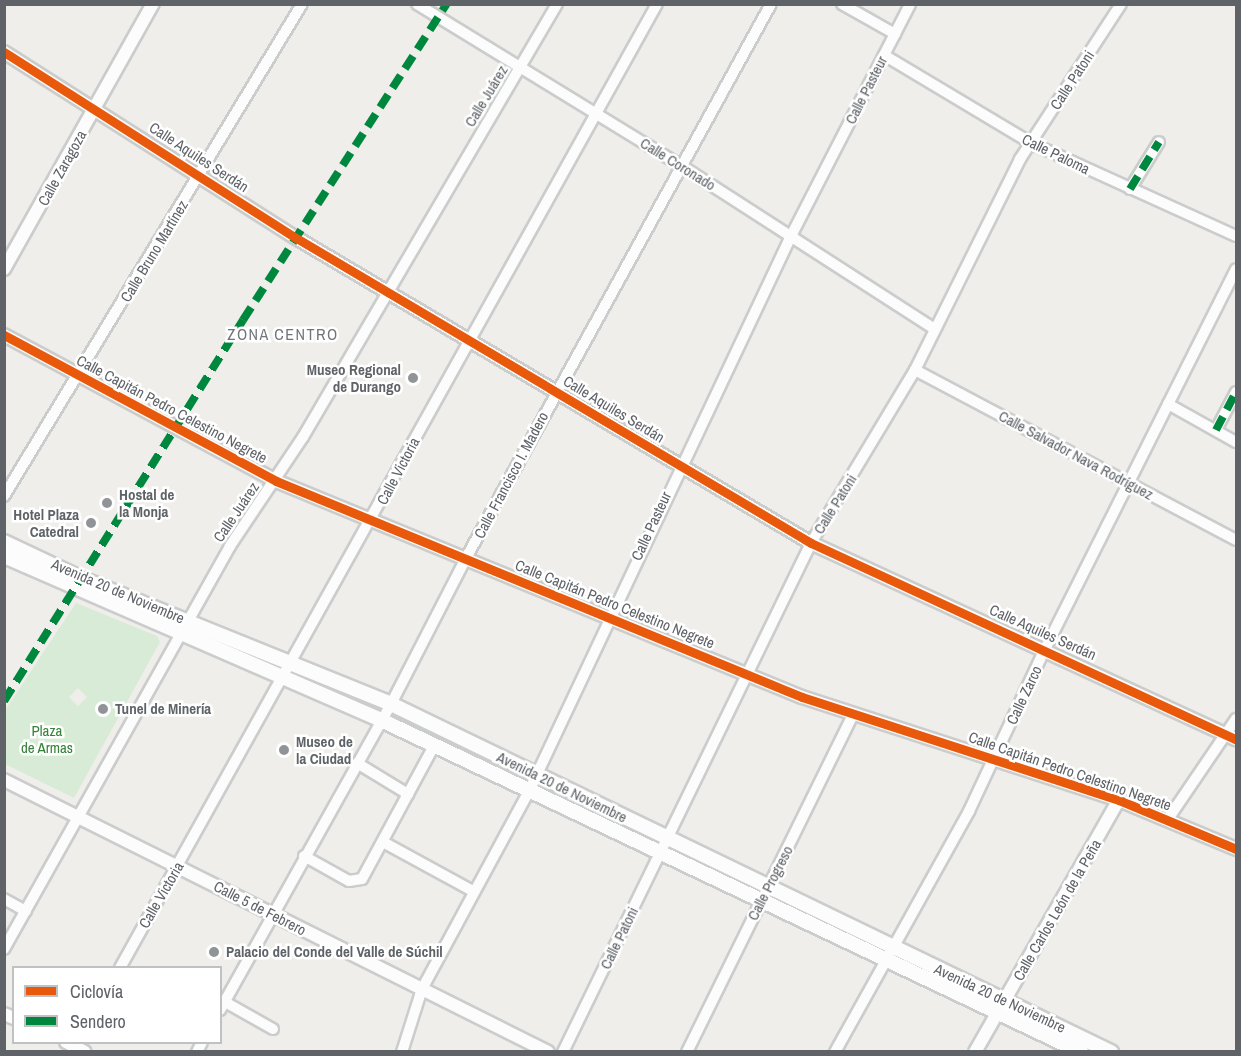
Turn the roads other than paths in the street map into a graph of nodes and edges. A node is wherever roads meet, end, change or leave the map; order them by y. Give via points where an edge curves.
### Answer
1 (153, 4) edge
2 (302, 4) edge
3 (417, 4) edge
4 (557, 4) edge
5 (657, 4) edge
6 (771, 4) edge
7 (842, 4) edge
8 (910, 4) edge
9 (1121, 4) edge
10 (895, 34) junction
11 (4, 52) edge
12 (884, 55) junction
13 (520, 69) junction
14 (95, 109) junction
15 (597, 114) junction
16 (1160, 142) dead end
17 (1031, 143) junction
18 (680, 165) junction
19 (200, 175) junction
20 (1131, 189) junction
21 (791, 236) junction
22 (1236, 236) edge
23 (4, 269) edge
24 (1236, 269) edge
25 (385, 291) junction
26 (934, 329) junction
27 (4, 335) edge
28 (468, 341) junction
29 (915, 370) junction
30 (79, 377) junction
31 (556, 392) junction
32 (1236, 392) edge
33 (1168, 404) junction
34 (1216, 430) junction
35 (1236, 441) edge
36 (679, 466) junction
37 (276, 480) junction
38 (1128, 483) junction
39 (4, 496) edge
40 (372, 519) junction
41 (1236, 540) edge
42 (4, 542) edge
43 (811, 543) junction
44 (4, 556) edge
45 (466, 558) junction
46 (608, 618) junction
47 (184, 626) junction
48 (1045, 649) junction
49 (292, 663) junction
50 (744, 673) junction
51 (284, 676) junction
52 (391, 704) junction
53 (853, 714) junction
54 (1236, 719) edge
55 (381, 720) junction
56 (1231, 736) edge
57 (434, 746) junction
58 (993, 760) junction
59 (357, 763) junction
60 (537, 776) junction
61 (4, 780) edge
62 (529, 791) junction
63 (408, 794) junction
64 (1119, 800) junction
65 (77, 816) junction
66 (1168, 819) junction
67 (383, 842) junction
68 (665, 845) junction
69 (1236, 849) edge
70 (304, 856) junction
71 (178, 867) junction
72 (473, 891) junction
73 (764, 893) junction
74 (4, 899) edge
75 (26, 911) junction
76 (272, 914) junction
77 (4, 949) edge
78 (891, 954) junction
79 (121, 966) edge
80 (422, 989) junction
81 (223, 1006) edge
82 (1001, 1006) junction
83 (273, 1029) dead end
84 (402, 1052) edge
85 (548, 1052) edge
86 (563, 1052) edge
87 (687, 1052) edge
88 (834, 1052) edge
89 (975, 1052) edge
90 (1081, 1052) edge
91 (1111, 1052) edge

1 - 14 street, Calle Zaragoza
2 - 19 street, Calle Bruno Martínez
3 - 13 street, Calle Coronado
4 - 13 street, Calle Juárez
5 - 15 street, Calle Victoria
6 - 18 street, Calle Francisco I. Madero
7 - 10 street
8 - 10 street, Calle Pasteur
9 - 17 street, Calle Patoni
10 - 12 street, Calle Pasteur
11 - 14 street, Calle Aquiles Serdán
12 - 17 street, Calle Paloma
12 - 21 street, Calle Pasteur
13 - 15 street, Calle Coronado
13 - 25 street, Calle Juárez
14 - 19 street, Calle Aquiles Serdán
14 - 23 street, Calle Zaragoza
15 - 18 street, Calle Coronado
15 - 28 street, Calle Victoria
16 - 20 street
17 - 20 street, Calle Paloma
17 - 26 street, Calle Patoni
18 - 21 street, Calle Coronado
18 - 31 street, Calle Francisco I. Madero
19 - 25 street, Calle Aquiles Serdán
19 - 30 street, Calle Bruno Martínez
20 - 22 street, Calle Paloma
21 - 26 street, Calle Coronado
21 - 36 street, Calle Pasteur
24 - 33 street, Calle Zarco
25 - 28 street, Calle Aquiles Serdán
25 - 37 street, Calle Juárez
26 - 29 street, Calle Patoni
27 - 30 street, Calle Capitán Pedro Celestino Negrete
28 - 31 street, Calle Aquiles Serdán
28 - 40 street, Calle Victoria
29 - 38 street, Calle Salvador Nava Rodríguez
29 - 43 street, Calle Patoni
30 - 37 street, Calle Capitán Pedro Celestino Negrete
30 - 39 street, Calle Bruno Martínez
31 - 36 street, Calle Aquiles Serdán
31 - 45 street, Calle Francisco I. Madero
32 - 34 street
33 - 34 street
33 - 38 street, Calle Zarco
34 - 35 street
36 - 43 street, Calle Aquiles Serdán
36 - 46 street, Calle Pasteur
37 - 40 street, Calle Capitán Pedro Celestino Negrete
37 - 47 street, Calle Juárez via 230,546
38 - 41 street, Calle Salvador Nava Rodríguez
38 - 48 street, Calle Zarco
40 - 45 street, Calle Capitán Pedro Celestino Negrete
40 - 49 street, Calle Victoria
42 - 47 main road, Avenida 20 de Noviembre
43 - 48 street, Calle Aquiles Serdán
43 - 50 street, Calle Patoni
44 - 47 main road, Avenida 20 de Noviembre
45 - 46 street, Calle Capitán Pedro Celestino Negrete
45 - 52 street, Calle Francisco I. Madero
46 - 50 street, Calle Capitán Pedro Celestino Negrete
46 - 60 street, Calle Pasteur
47 - 49 main road, Avenida 20 de Noviembre
47 - 51 main road, Avenida 20 de Noviembre
47 - 65 street, Calle Juárez
48 - 56 street, Calle Aquiles Serdán
48 - 58 street, Calle Zarco
49 - 51 street, Calle Victoria
49 - 52 main road, Avenida 20 de Noviembre
50 - 53 street, Calle Capitán Pedro Celestino Negrete
50 - 68 street, Calle Patoni
51 - 55 main road, Avenida 20 de Noviembre
51 - 71 street, Calle Victoria
52 - 55 street, Calle Francisco I. Madero
52 - 60 main road, Avenida 20 de Noviembre
53 - 58 street, Calle Capitán Pedro Celestino Negrete
53 - 73 street, Calle Progreso
54 - 56 street
55 - 57 main road, Avenida 20 de Noviembre
55 - 59 street, Calle Francisco I. Madero
56 - 66 street
57 - 62 main road, Avenida 20 de Noviembre
57 - 63 street
58 - 64 street, Calle Capitán Pedro Celestino Negrete
58 - 78 street, Calle Zarco
59 - 63 street
59 - 70 street, Calle Francisco I. Madero
60 - 62 street, Calle Pasteur
60 - 68 main road, Avenida 20 de Noviembre
61 - 65 street, Calle 5 de Febrero
62 - 68 main road, Avenida 20 de Noviembre
62 - 72 street, Calle Pasteur
63 - 67 street
64 - 66 street, Calle Capitán Pedro Celestino Negrete
64 - 82 street, Calle Carlos León de la Peña
65 - 71 street, Calle 5 de Febrero
65 - 75 street, Calle Juárez
66 - 69 street, Calle Capitán Pedro Celestino Negrete
67 - 70 street via 368,872 355,882
67 - 72 street
68 - 73 main road, Avenida 20 de Noviembre
68 - 86 street, Calle Patoni
70 - 76 street, Calle Francisco I. Madero
71 - 76 street, Calle 5 de Febrero
71 - 79 street, Calle Victoria
72 - 80 street, Calle Pasteur
73 - 78 main road, Avenida 20 de Noviembre
73 - 87 street, Calle Progreso
74 - 75 street
75 - 77 street, Calle Juárez
76 - 80 street, Calle 5 de Febrero
76 - 81 street, Calle Francisco I. Madero
78 - 82 main road, Avenida 20 de Noviembre
78 - 88 street, Calle Zarco
80 - 84 street, Calle Pasteur
80 - 85 street, Calle 5 de Febrero
81 - 83 street
82 - 89 street, Calle Carlos León de la Peña
82 - 90 main road, Avenida 20 de Noviembre
82 - 91 main road, Avenida 20 de Noviembre

